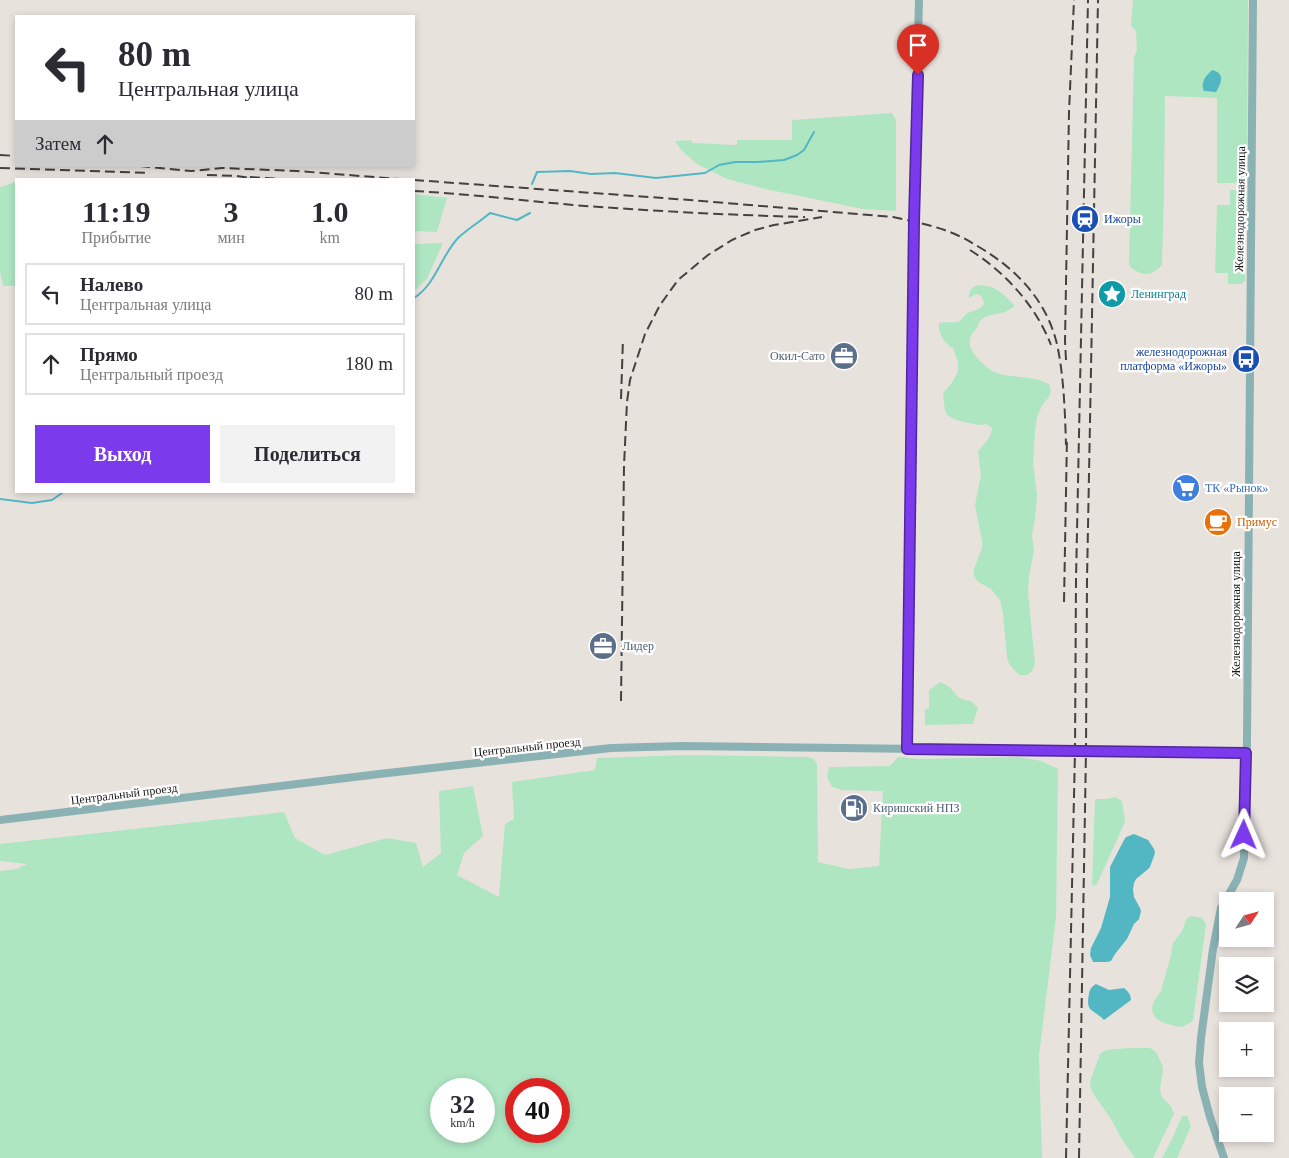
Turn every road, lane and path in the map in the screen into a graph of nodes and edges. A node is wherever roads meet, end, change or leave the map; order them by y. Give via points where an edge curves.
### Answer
1 (919, 0) edge
2 (1253, 0) edge
3 (907, 749) junction
4 (1246, 753) junction
5 (0, 820) edge
6 (1224, 1158) edge

1 - 3 street
2 - 4 street, Железнодорожная улица
3 - 4 street, Центральный проезд
3 - 5 street, Центральный проезд via 611,748
4 - 6 street, Железнодорожная улица via 1244,858 1237,880 1221,908 1199,1063 1202,1087

